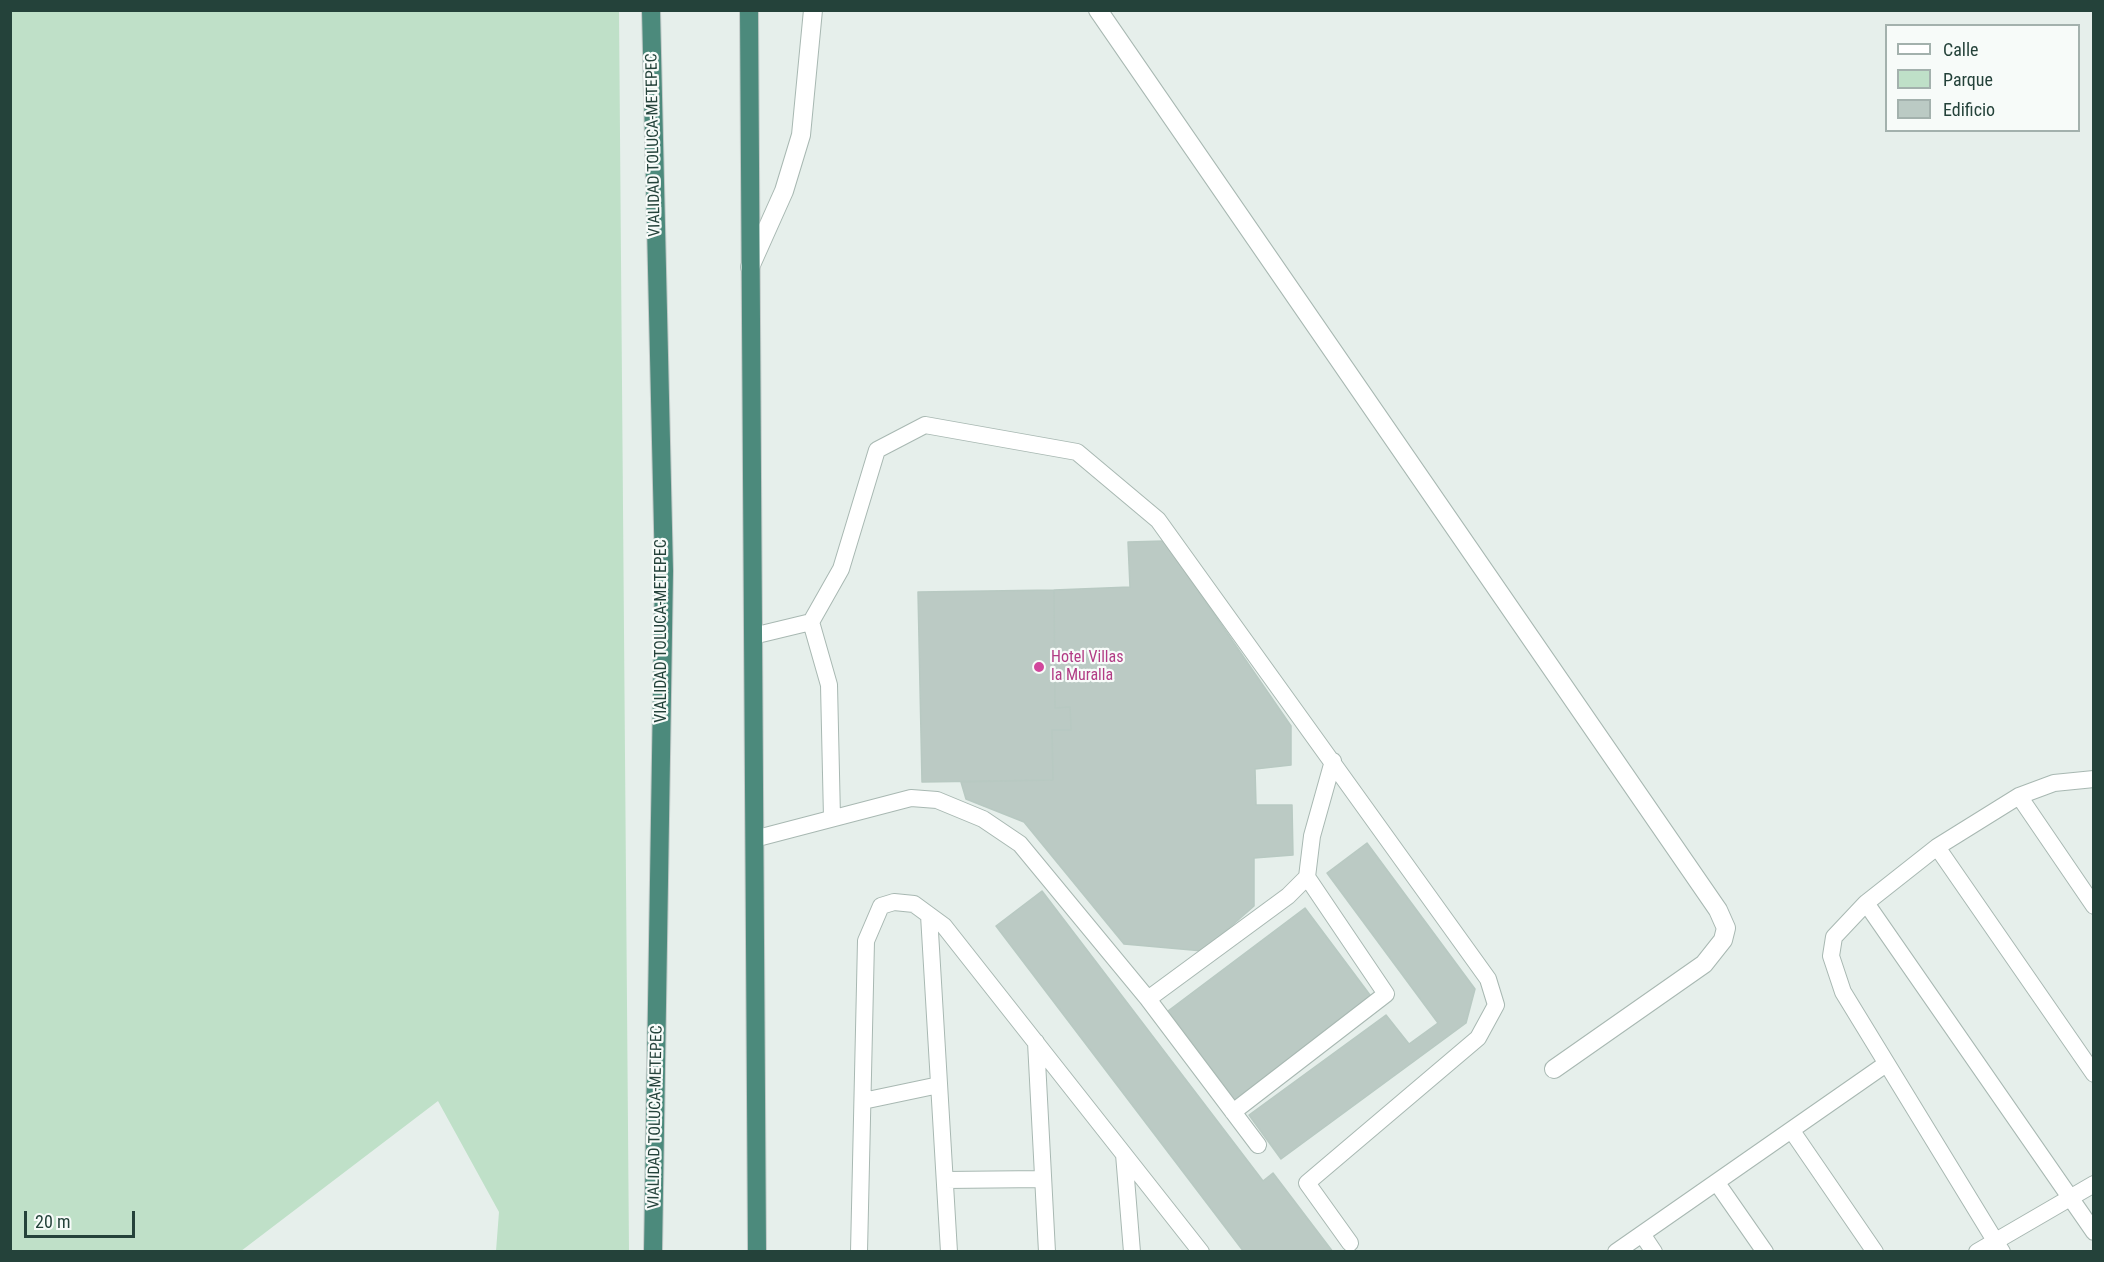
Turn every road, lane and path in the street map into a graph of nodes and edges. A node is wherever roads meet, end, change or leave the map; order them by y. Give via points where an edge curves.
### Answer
1 (651, 10) edge
2 (749, 10) edge
3 (813, 10) edge
4 (1098, 10) edge
5 (750, 267) junction
6 (811, 622) junction
7 (753, 636) junction
8 (1333, 761) junction
9 (2094, 779) edge
10 (2019, 796) junction
11 (832, 819) junction
12 (754, 838) junction
13 (1937, 847) junction
14 (1307, 876) junction
15 (1866, 903) junction
16 (2094, 906) edge
17 (929, 915) junction
18 (1148, 999) junction
19 (1036, 1042) junction
20 (1886, 1064) junction
21 (1554, 1069) dead end
22 (2094, 1074) edge
23 (939, 1085) junction
24 (862, 1101) junction
25 (1233, 1112) junction
26 (1792, 1131) junction
27 (1258, 1145) dead end
28 (1124, 1154) junction
29 (1043, 1179) junction
30 (945, 1180) junction
31 (1718, 1183) junction
32 (2094, 1184) edge
33 (2070, 1198) junction
34 (2094, 1232) edge
35 (1642, 1234) junction
36 (1350, 1244) dead end
37 (1998, 1246) edge
38 (654, 1251) edge
39 (758, 1251) edge
40 (859, 1251) edge
41 (949, 1251) edge
42 (1047, 1251) edge
43 (1132, 1251) edge
44 (1201, 1251) edge
45 (1616, 1251) edge
46 (1654, 1251) edge
47 (1765, 1251) edge
48 (1875, 1251) edge
49 (1977, 1251) edge

1 - 38 highway, VIALIDAD TOLUCA-METEPEC via 663,572
2 - 5 highway
3 - 5 street via 801,135 784,190
4 - 21 street via 1718,910 1726,928 1723,940 1704,964
5 - 7 highway
6 - 7 lane
6 - 8 lane via 841,569 877,450 926,424 1077,452 1158,520
6 - 11 lane via 830,685
7 - 12 highway
8 - 14 lane via 1312,836
8 - 36 lane via 1488,979 1496,1005 1479,1038 1307,1183
9 - 10 lane via 2054,783
10 - 13 lane
10 - 16 lane
11 - 12 lane
11 - 18 lane via 911,798 937,800 982,819 1020,844
12 - 39 highway
13 - 15 lane
13 - 22 lane
14 - 18 lane via 1288,896
14 - 25 lane via 1386,994
15 - 20 lane via 1834,937 1831,956 1843,992
15 - 33 lane
17 - 19 lane via 944,926
17 - 23 lane
17 - 24 lane via 914,904 894,902 881,906 866,941
18 - 25 lane
19 - 28 lane
19 - 29 lane
20 - 26 lane
20 - 37 lane
23 - 24 lane
23 - 30 lane
24 - 40 lane
25 - 27 lane
26 - 31 lane
26 - 48 lane
28 - 43 lane
28 - 44 lane
29 - 30 lane
29 - 42 lane
30 - 41 lane
31 - 35 lane
31 - 47 lane
32 - 33 lane
33 - 34 lane
33 - 37 lane
35 - 45 lane
35 - 46 lane
37 - 49 lane

